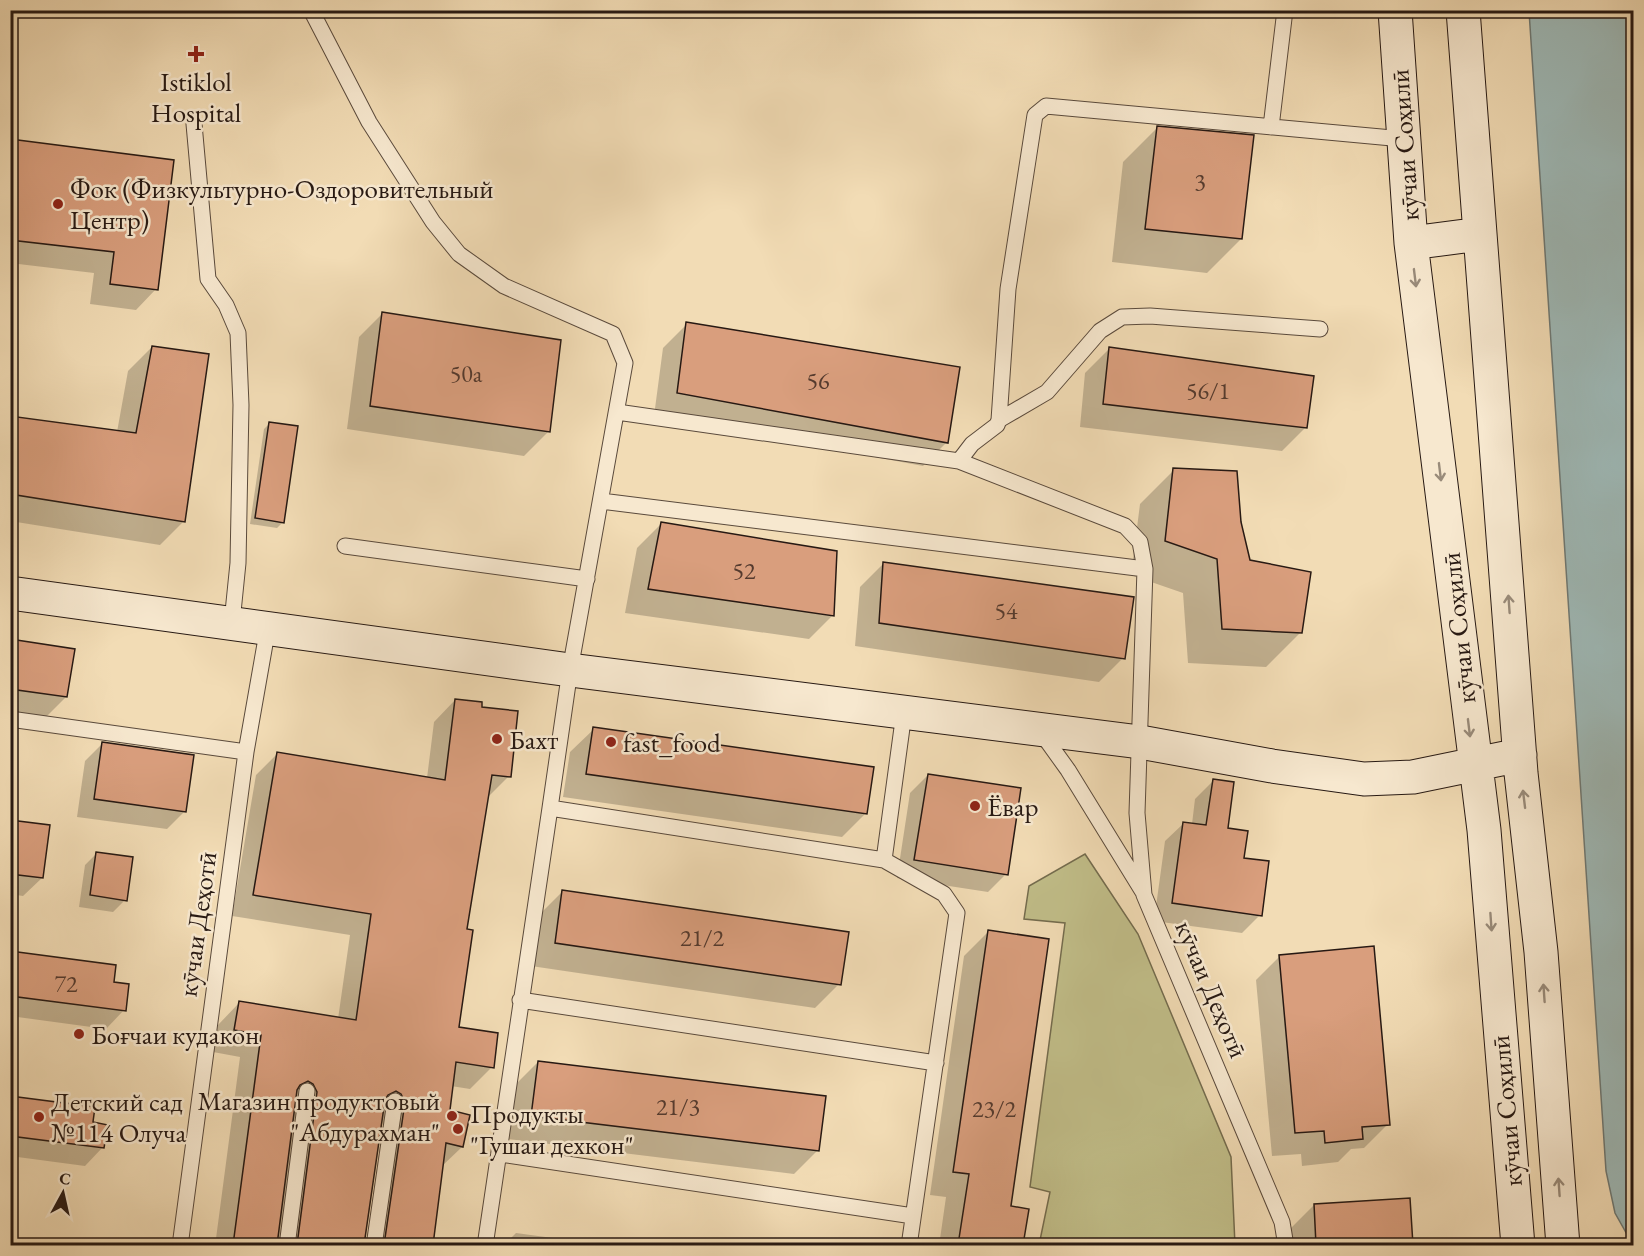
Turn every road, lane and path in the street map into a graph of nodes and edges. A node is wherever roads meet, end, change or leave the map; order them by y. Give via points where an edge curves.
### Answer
1 (311, 10) edge
2 (1285, 10) edge
3 (1395, 10) edge
4 (1463, 10) edge
5 (194, 124) dead end
6 (1271, 127) junction
7 (1403, 139) junction
8 (1480, 234) junction
9 (1411, 243) junction
10 (1320, 329) dead end
11 (617, 412) junction
12 (999, 420) junction
13 (959, 461) junction
14 (601, 501) junction
15 (345, 546) dead end
16 (1145, 569) junction
17 (586, 579) junction
18 (10, 593) edge
19 (232, 622) junction
20 (268, 627) junction
21 (570, 670) junction
22 (904, 713) junction
23 (10, 719) edge
24 (1039, 730) junction
25 (1140, 742) junction
26 (246, 752) junction
27 (1520, 755) junction
28 (1474, 766) junction
29 (550, 808) junction
30 (884, 860) junction
31 (1144, 895) junction
32 (520, 1000) junction
33 (936, 1063) junction
34 (307, 1091) dead end
35 (395, 1101) dead end
36 (500, 1154) junction
37 (913, 1216) junction
38 (180, 1245) edge
39 (287, 1245) edge
40 (374, 1245) edge
41 (486, 1245) edge
42 (909, 1245) edge
43 (1286, 1245) edge
44 (1518, 1245) edge
45 (1563, 1245) edge

1 - 11 lane via 369,122 433,222 459,254 504,286 614,334 626,363
2 - 6 lane
3 - 7 main road, кӯчаи Соҳилӣ
4 - 8 main road
5 - 19 lane via 208,279 226,305 238,333 238,552
6 - 7 lane
6 - 12 lane via 1046,106 1039,109 1026,160 1008,289
7 - 9 main road, кӯчаи Соҳилӣ
8 - 9 main road
27 -> 8 main road
9 -> 28 main road, кӯчаи Соҳилӣ
10 - 12 lane via 1122,317 1100,332 1047,392
11 - 13 lane, кӯчаи Деҳотӣ
11 - 14 lane
12 - 13 lane
13 - 16 lane, кӯчаи Деҳотӣ via 1125,526 1140,542
14 - 16 lane
14 - 17 lane
15 - 17 lane
16 - 25 lane, кӯчаи Деҳотӣ
17 - 21 lane
18 - 19 main road
19 - 20 main road
20 - 21 main road
20 - 26 lane, кӯчаи Деҳотӣ
21 - 22 main road
21 - 29 lane
22 - 24 main road
22 - 30 lane
23 - 26 lane
24 - 25 main road
24 - 31 lane
25 - 28 main road via 1364,779 1413,777
25 - 31 lane, кӯчаи Деҳотӣ via 1137,813
26 - 38 lane, кӯчаи Деҳотӣ
27 - 28 main road
45 -> 27 main road via 1541,952
28 -> 44 main road, кӯчаи Соҳилӣ via 1484,830
29 - 30 lane
29 - 32 lane
30 - 33 lane via 944,894 957,913
31 - 43 lane, кӯчаи Деҳотӣ via 1282,1222
32 - 33 lane
32 - 36 lane
33 - 37 lane
34 - 39 lane
35 - 40 lane
36 - 37 lane
36 - 41 lane
37 - 42 lane

